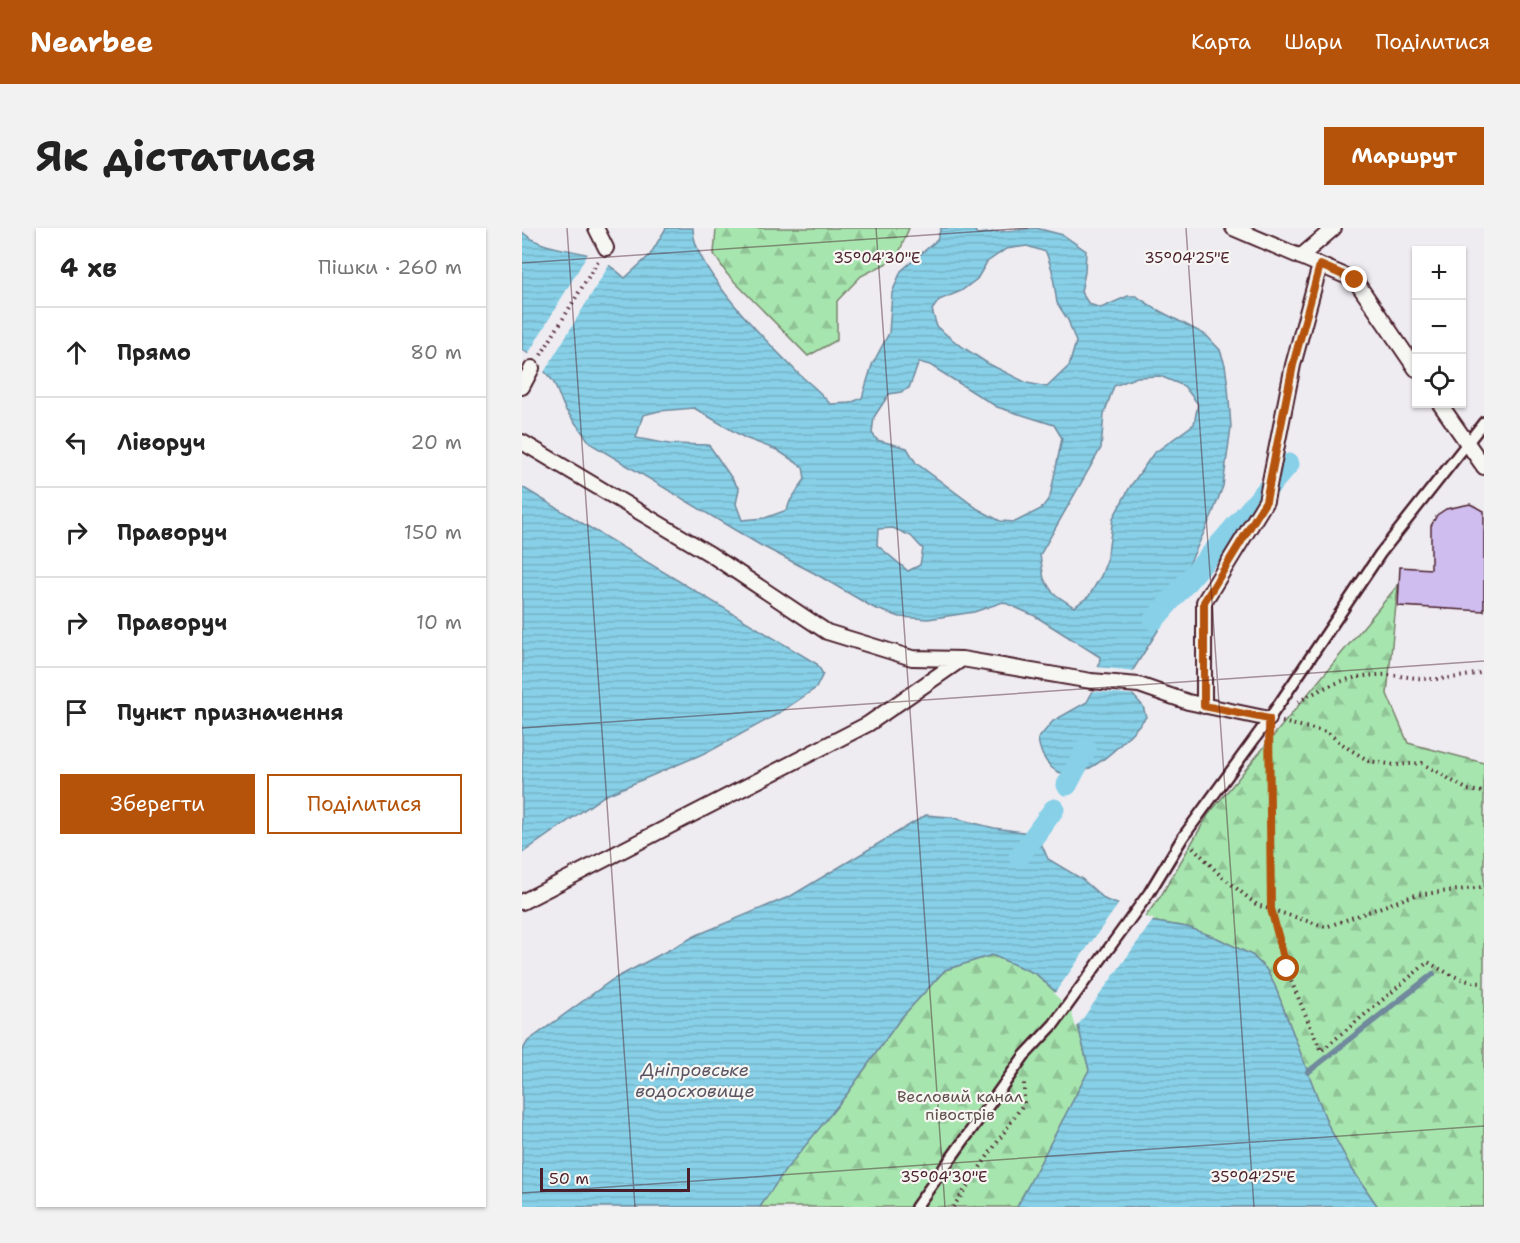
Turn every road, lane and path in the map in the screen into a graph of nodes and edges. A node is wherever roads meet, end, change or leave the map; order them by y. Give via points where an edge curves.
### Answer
1 (596, 228) edge
2 (1233, 228) edge
3 (1334, 228) edge
4 (606, 248) joint
5 (1300, 257) junction
6 (1320, 265) junction
7 (1412, 363) edge
8 (532, 368) joint
9 (522, 387) edge
10 (1443, 408) edge
11 (1484, 422) edge
12 (522, 442) edge
13 (1467, 442) junction
14 (1484, 467) edge
15 (962, 659) junction
16 (1484, 672) edge
17 (1204, 706) junction
18 (1269, 719) junction
19 (1484, 792) edge
20 (1183, 837) junction
21 (1484, 887) edge
22 (522, 902) edge
23 (1271, 909) junction
24 (1484, 983) edge
25 (1024, 1056) junction
26 (916, 1207) edge
27 (952, 1207) edge

1 - 4 street
2 - 5 street
3 - 5 street
4 - 8 path
5 - 6 street
6 - 7 street via 1355,280
6 - 17 street via 1293,365 1266,501 1204,602
8 - 9 street
10 - 13 street
11 - 13 lane
12 - 15 street via 701,548 827,632 912,658
13 - 14 street
13 - 18 lane via 1380,554
15 - 17 street via 1138,685
15 - 22 street via 868,724
16 - 18 path via 1432,679 1377,675 1350,679 1316,691
17 - 18 street
18 - 19 path via 1327,732 1369,761 1395,765 1422,763 1468,790
18 - 20 lane
18 - 23 path
20 - 23 path via 1227,881 1257,905
20 - 25 lane via 1149,893 1054,1024
21 - 23 path via 1415,895 1326,927
23 - 24 path via 1287,969 1321,1050 1428,962 1452,976
25 - 26 lane
25 - 27 path via 1024,1103

